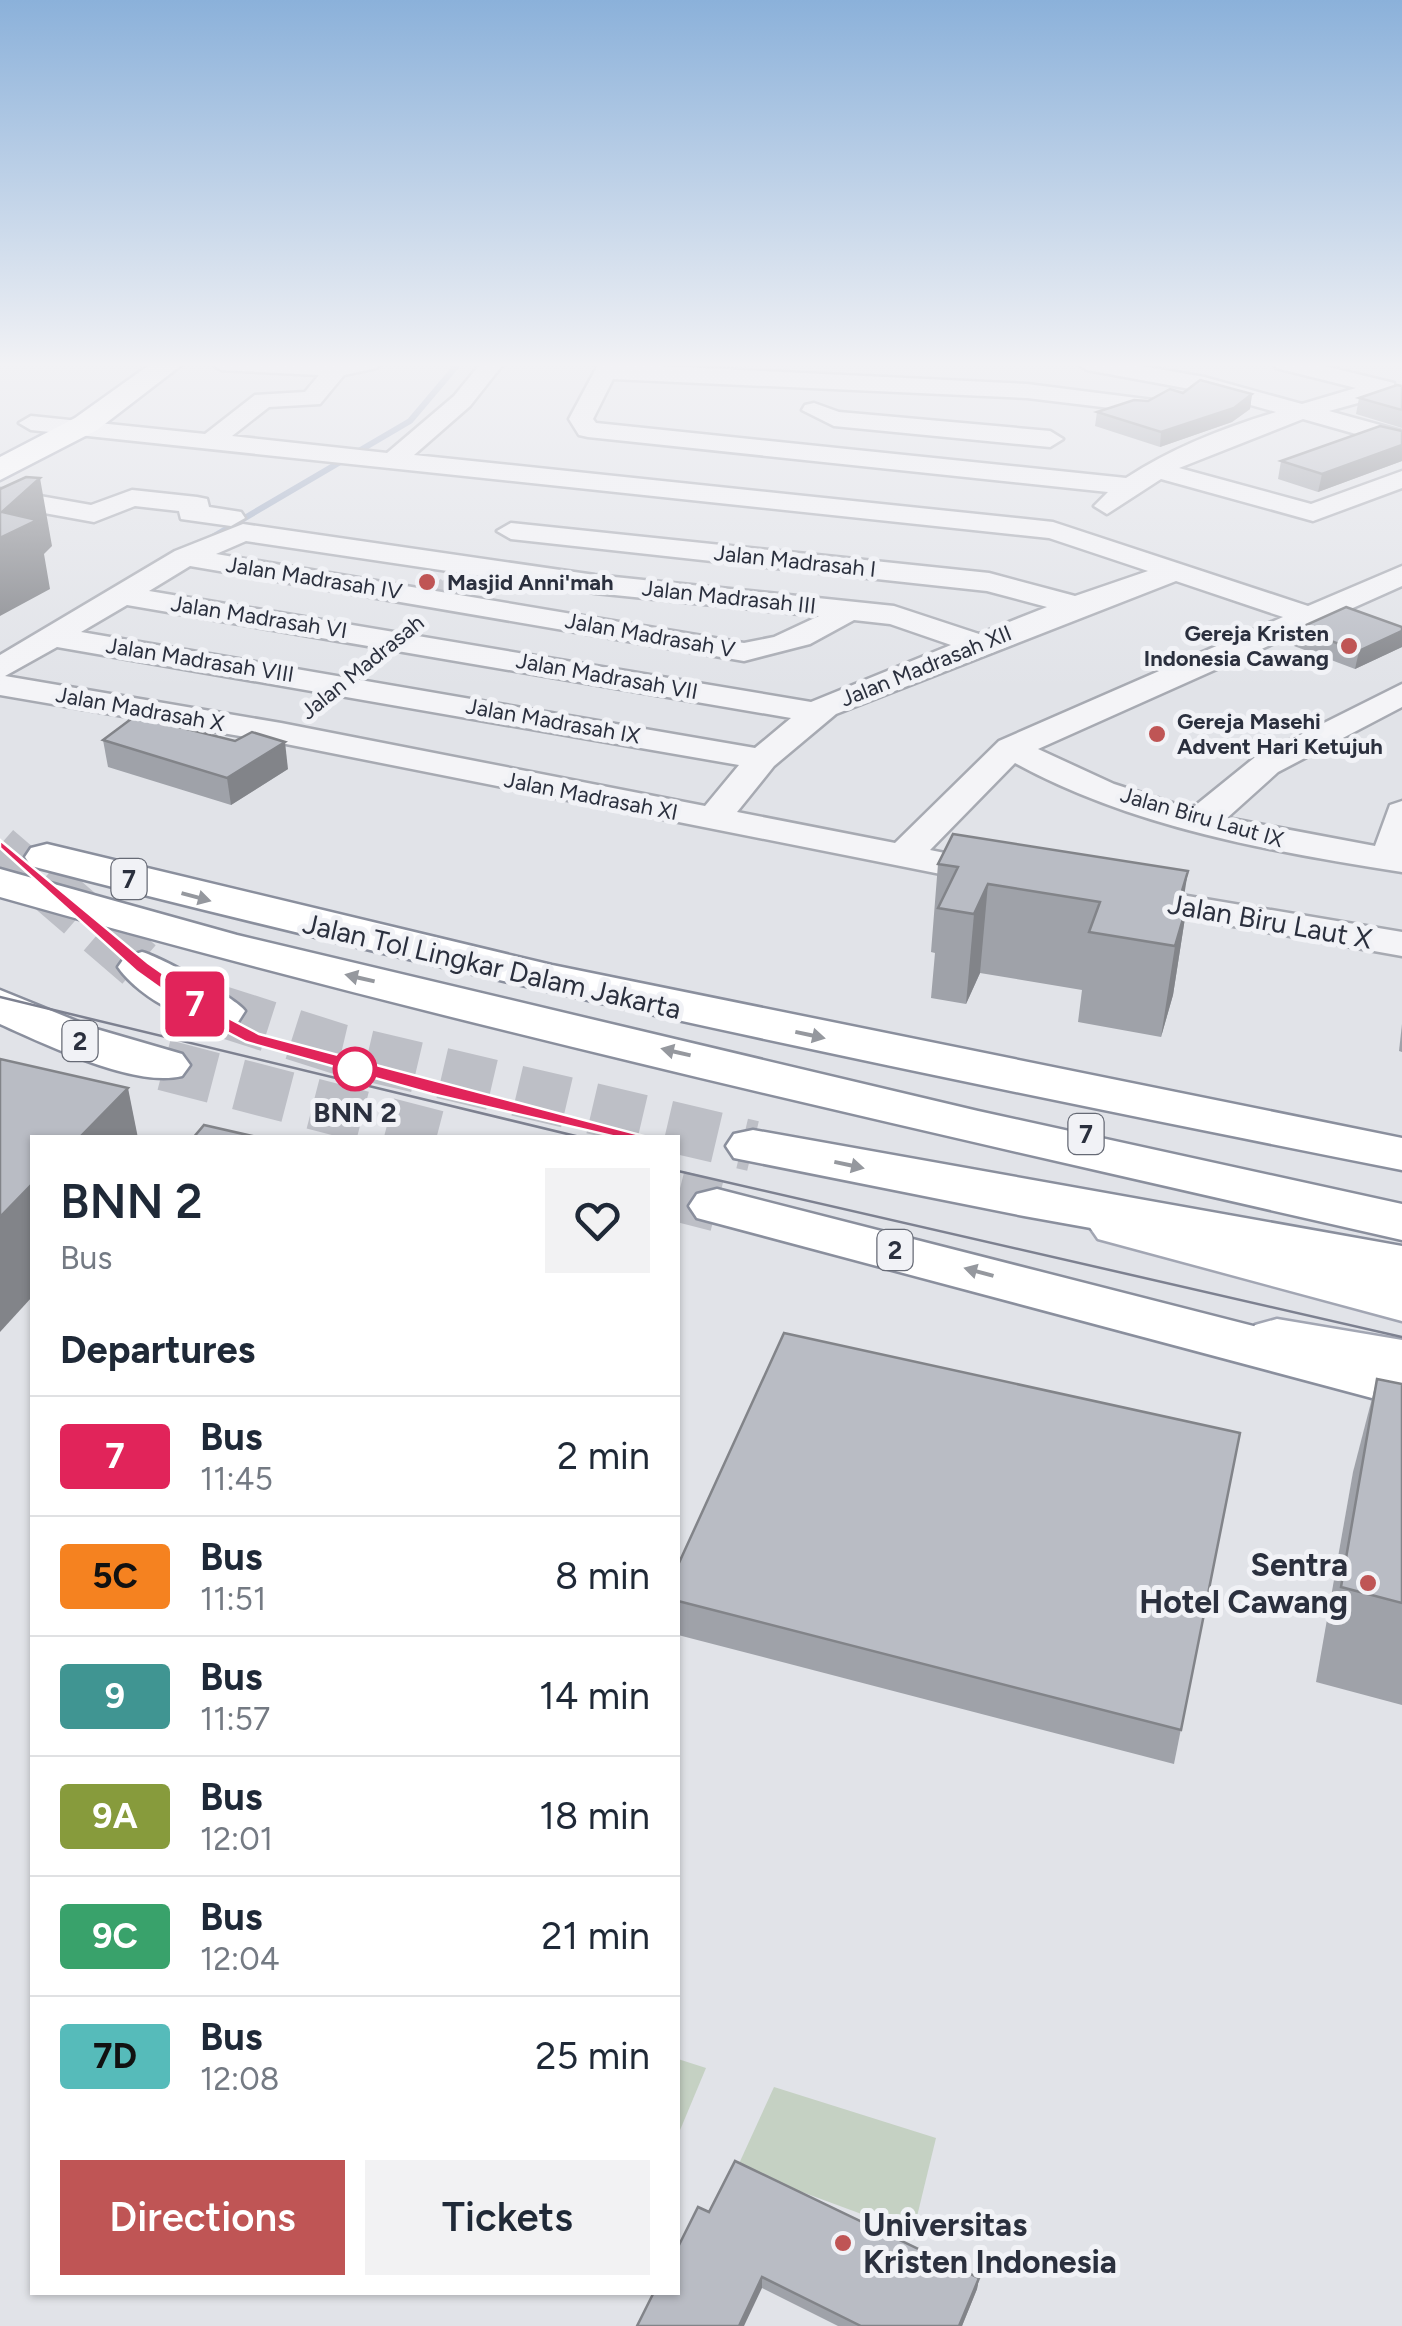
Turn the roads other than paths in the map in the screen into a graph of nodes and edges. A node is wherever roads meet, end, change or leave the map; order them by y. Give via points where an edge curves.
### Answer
1 (484, 472) edge
2 (1010, 472) edge
3 (1150, 472) edge
4 (1162, 472) edge
5 (1025, 473) joint
6 (1402, 479) edge
7 (567, 480) junction
8 (1130, 486) junction
9 (0, 497) edge
10 (233, 525) junction
11 (512, 531) junction
12 (1076, 535) junction
13 (186, 557) junction
14 (474, 568) junction
15 (1179, 570) junction
16 (1402, 575) edge
17 (595, 584) junction
18 (122, 596) junction
19 (442, 600) junction
20 (1076, 606) junction
21 (849, 609) junction
22 (1307, 615) junction
23 (559, 619) junction
24 (54, 637) junction
25 (397, 640) junction
26 (980, 644) junction
27 (0, 668) edge
28 (345, 683) junction
29 (0, 685) edge
30 (1402, 694) edge
31 (816, 713) junction
32 (281, 732) junction
33 (1011, 748) junction
34 (762, 758) junction
35 (1402, 812) edge
36 (712, 820) junction
37 (1196, 820) junction
38 (0, 844) tunnel mouth
39 (902, 858) junction
40 (1396, 860) edge
41 (1040, 882) edge
42 (0, 883) tunnel mouth
43 (1096, 891) edge
44 (1402, 944) edge
45 (142, 967) tunnel mouth
46 (0, 1005) edge
47 (220, 1011) tunnel mouth
48 (164, 1065) tunnel mouth
49 (988, 1072) junction
50 (771, 1074) junction
51 (1402, 1138) edge
52 (753, 1146) tunnel mouth
53 (1402, 1154) edge
54 (1402, 1194) edge
55 (1024, 1200) junction
56 (716, 1206) tunnel mouth
57 (1402, 1222) edge
58 (1402, 1264) edge
59 (1072, 1299) junction
60 (1402, 1302) edge
61 (1402, 1361) edge
62 (1402, 1385) edge

1 - 7 street
2 - 5 street
3 - 8 street
4 - 6 street via 1306,518
5 - 8 street
7 - 11 street
7 - 12 street
8 - 12 street
9 - 10 street, Jalan Madrasah III via 94,514 140,498 198,505 191,512
10 - 13 street
10 - 14 street, Jalan Madrasah III
11 - 14 street
11 - 20 street, Jalan Madrasah I via 989,582
12 - 15 street
13 - 18 street
13 - 19 street, Jalan Madrasah IV
14 - 17 street, Jalan Madrasah III
15 - 20 street, Jalan Madrasah XII
15 - 22 street
16 - 22 street
17 - 21 street, Jalan Madrasah III
17 - 23 street
18 - 24 street
18 - 25 street, Jalan Madrasah VI
19 - 23 street, Jalan Madrasah V
19 - 25 street, Jalan Madrasah
20 - 26 street, Jalan Madrasah XII
21 - 23 street, Jalan Madrasah V via 830,624 749,652
21 - 26 street, Jalan Madrasah III via 914,619
22 - 33 street
24 - 27 street
24 - 28 street, Jalan Madrasah VIII
25 - 28 street, Jalan Madrasah
25 - 31 street, Jalan Madrasah VII
26 - 31 street, Jalan Madrasah XII
28 - 32 street, Jalan Madrasah
28 - 34 street, Jalan Madrasah IX
29 - 32 street, Jalan Madrasah X
30 - 37 street via 1266,765
31 - 34 street, Jalan Madrasah XII
32 - 36 street, Jalan Madrasah XI
33 - 37 street, Jalan Biru Laut IX via 1086,783
33 - 39 street
34 - 36 street, Jalan Madrasah XII
35 - 40 street
36 - 39 street, Jalan Madrasah XI
37 - 40 street, Jalan Biru Laut IX
38 -> 49 main road, Jalan Tol Lingkar Dalam Jakarta / 7 via 257,913
39 - 41 street
50 -> 42 main road, Jalan Tol Lingkar Dalam Jakarta / 7 via 224,946
43 - 44 street, Jalan Biru Laut X
45 - 47 main road
46 - 48 main road, 2 via 78,1040
49 - 51 main road
49 - 53 main road, 7
50 - 54 main road, 7
50 - 57 main road
52 -> 55 main road
55 - 58 main road
55 - 60 main road
59 -> 56 main road, 2
59 - 61 main road
59 - 62 main road, 2

